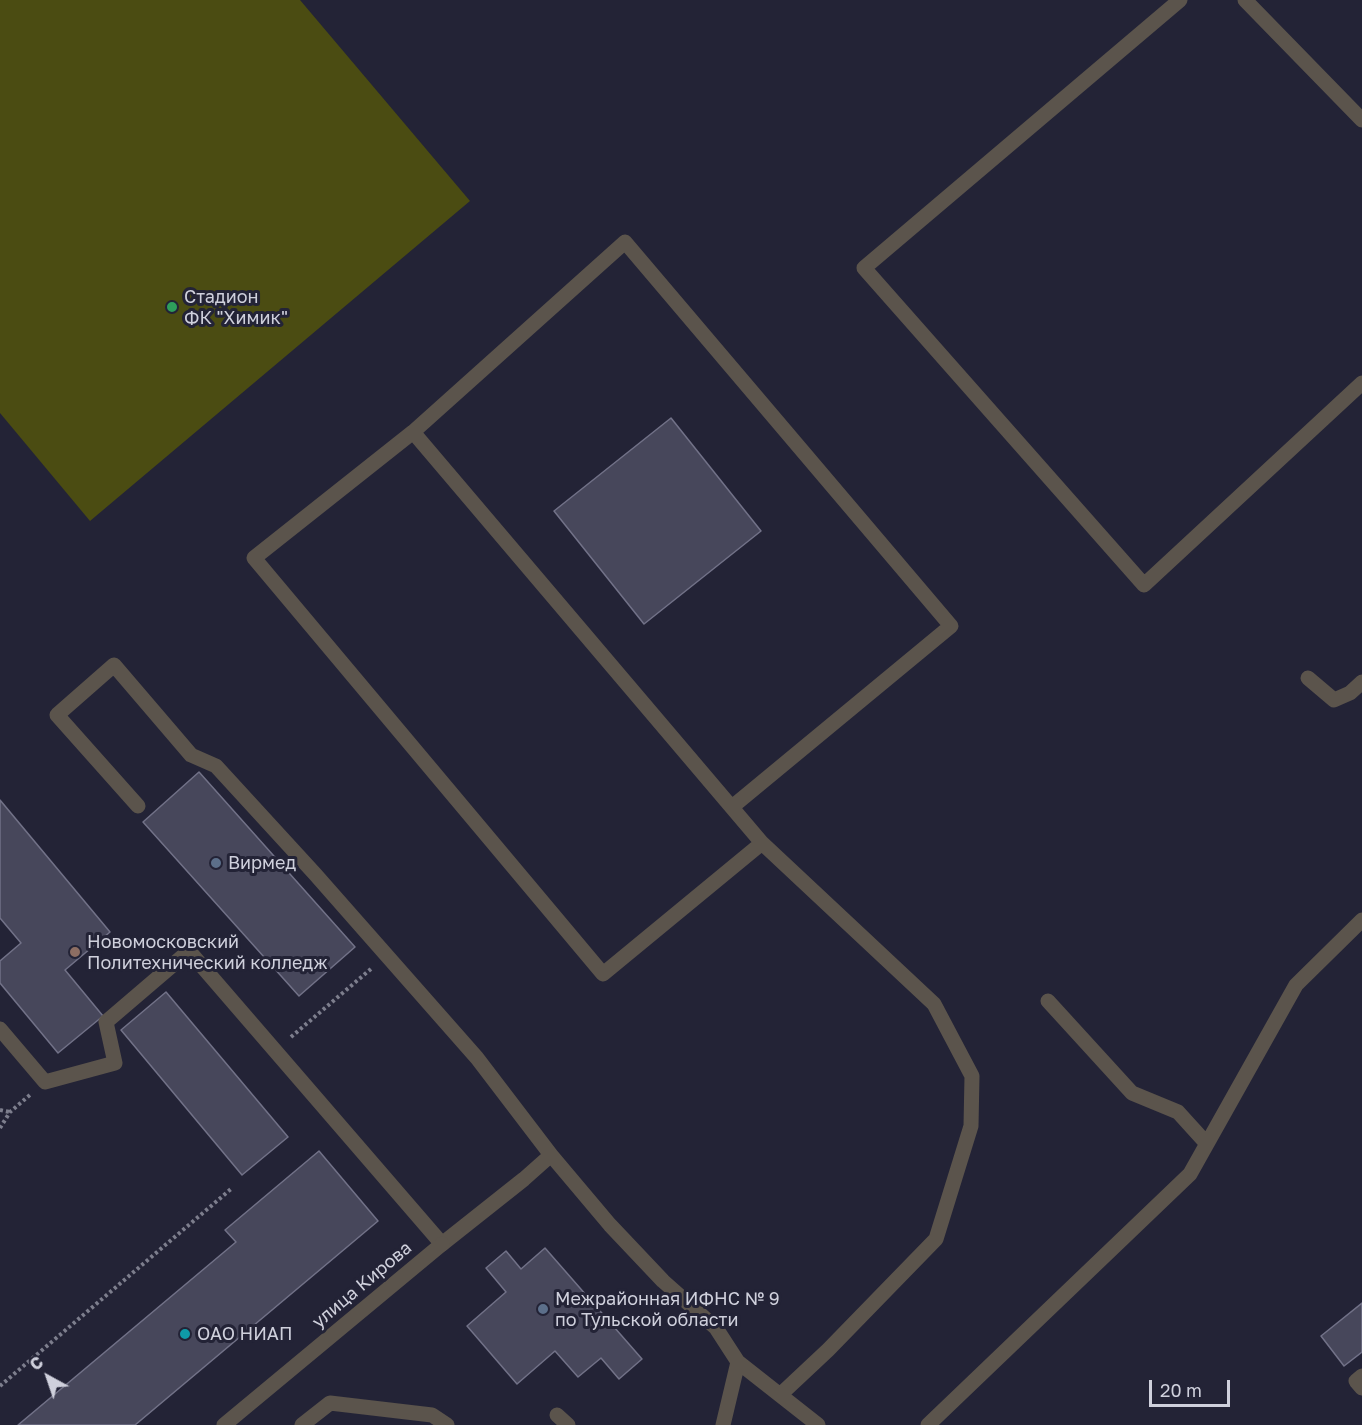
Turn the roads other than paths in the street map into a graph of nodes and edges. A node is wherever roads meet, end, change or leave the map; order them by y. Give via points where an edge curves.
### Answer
1 (1179, 0) edge
2 (1245, 0) edge
3 (1362, 120) edge
4 (1362, 382) edge
5 (413, 432) junction
6 (1308, 678) dead end
7 (1362, 682) edge
8 (138, 806) dead end
9 (732, 807) junction
10 (762, 843) junction
11 (1362, 920) edge
12 (1048, 1001) dead end
13 (0, 1029) edge
14 (1207, 1144) junction
15 (551, 1155) junction
16 (442, 1244) junction
17 (738, 1362) junction
18 (1362, 1376) edge
19 (1362, 1388) edge
20 (780, 1395) junction
21 (224, 1425) edge
22 (302, 1425) edge
23 (447, 1425) edge
24 (723, 1425) edge
25 (818, 1425) edge
26 (928, 1425) edge

1 - 4 street via 864,268 1144,585
2 - 3 street
5 - 9 street
5 - 9 street via 625,242 951,626
5 - 10 street via 254,558 603,974
6 - 7 street via 1334,700
8 - 15 street via 57,714 114,665 191,755 216,766 387,956 477,1058
9 - 10 street
10 - 20 street via 934,1004 972,1076 971,1126 936,1239
11 - 14 street via 1296,985
12 - 14 street via 1132,1093 1179,1112
13 - 16 street via 45,1082 115,1063 106,1022 189,951
14 - 26 street via 1190,1174
15 - 16 street, улица Кирова
15 - 17 street via 655,1273 716,1328
16 - 21 street, улица Кирова
17 - 20 street
17 - 24 street
18 - 19 street via 1356,1381
20 - 25 street
22 - 23 street via 330,1403 432,1415

